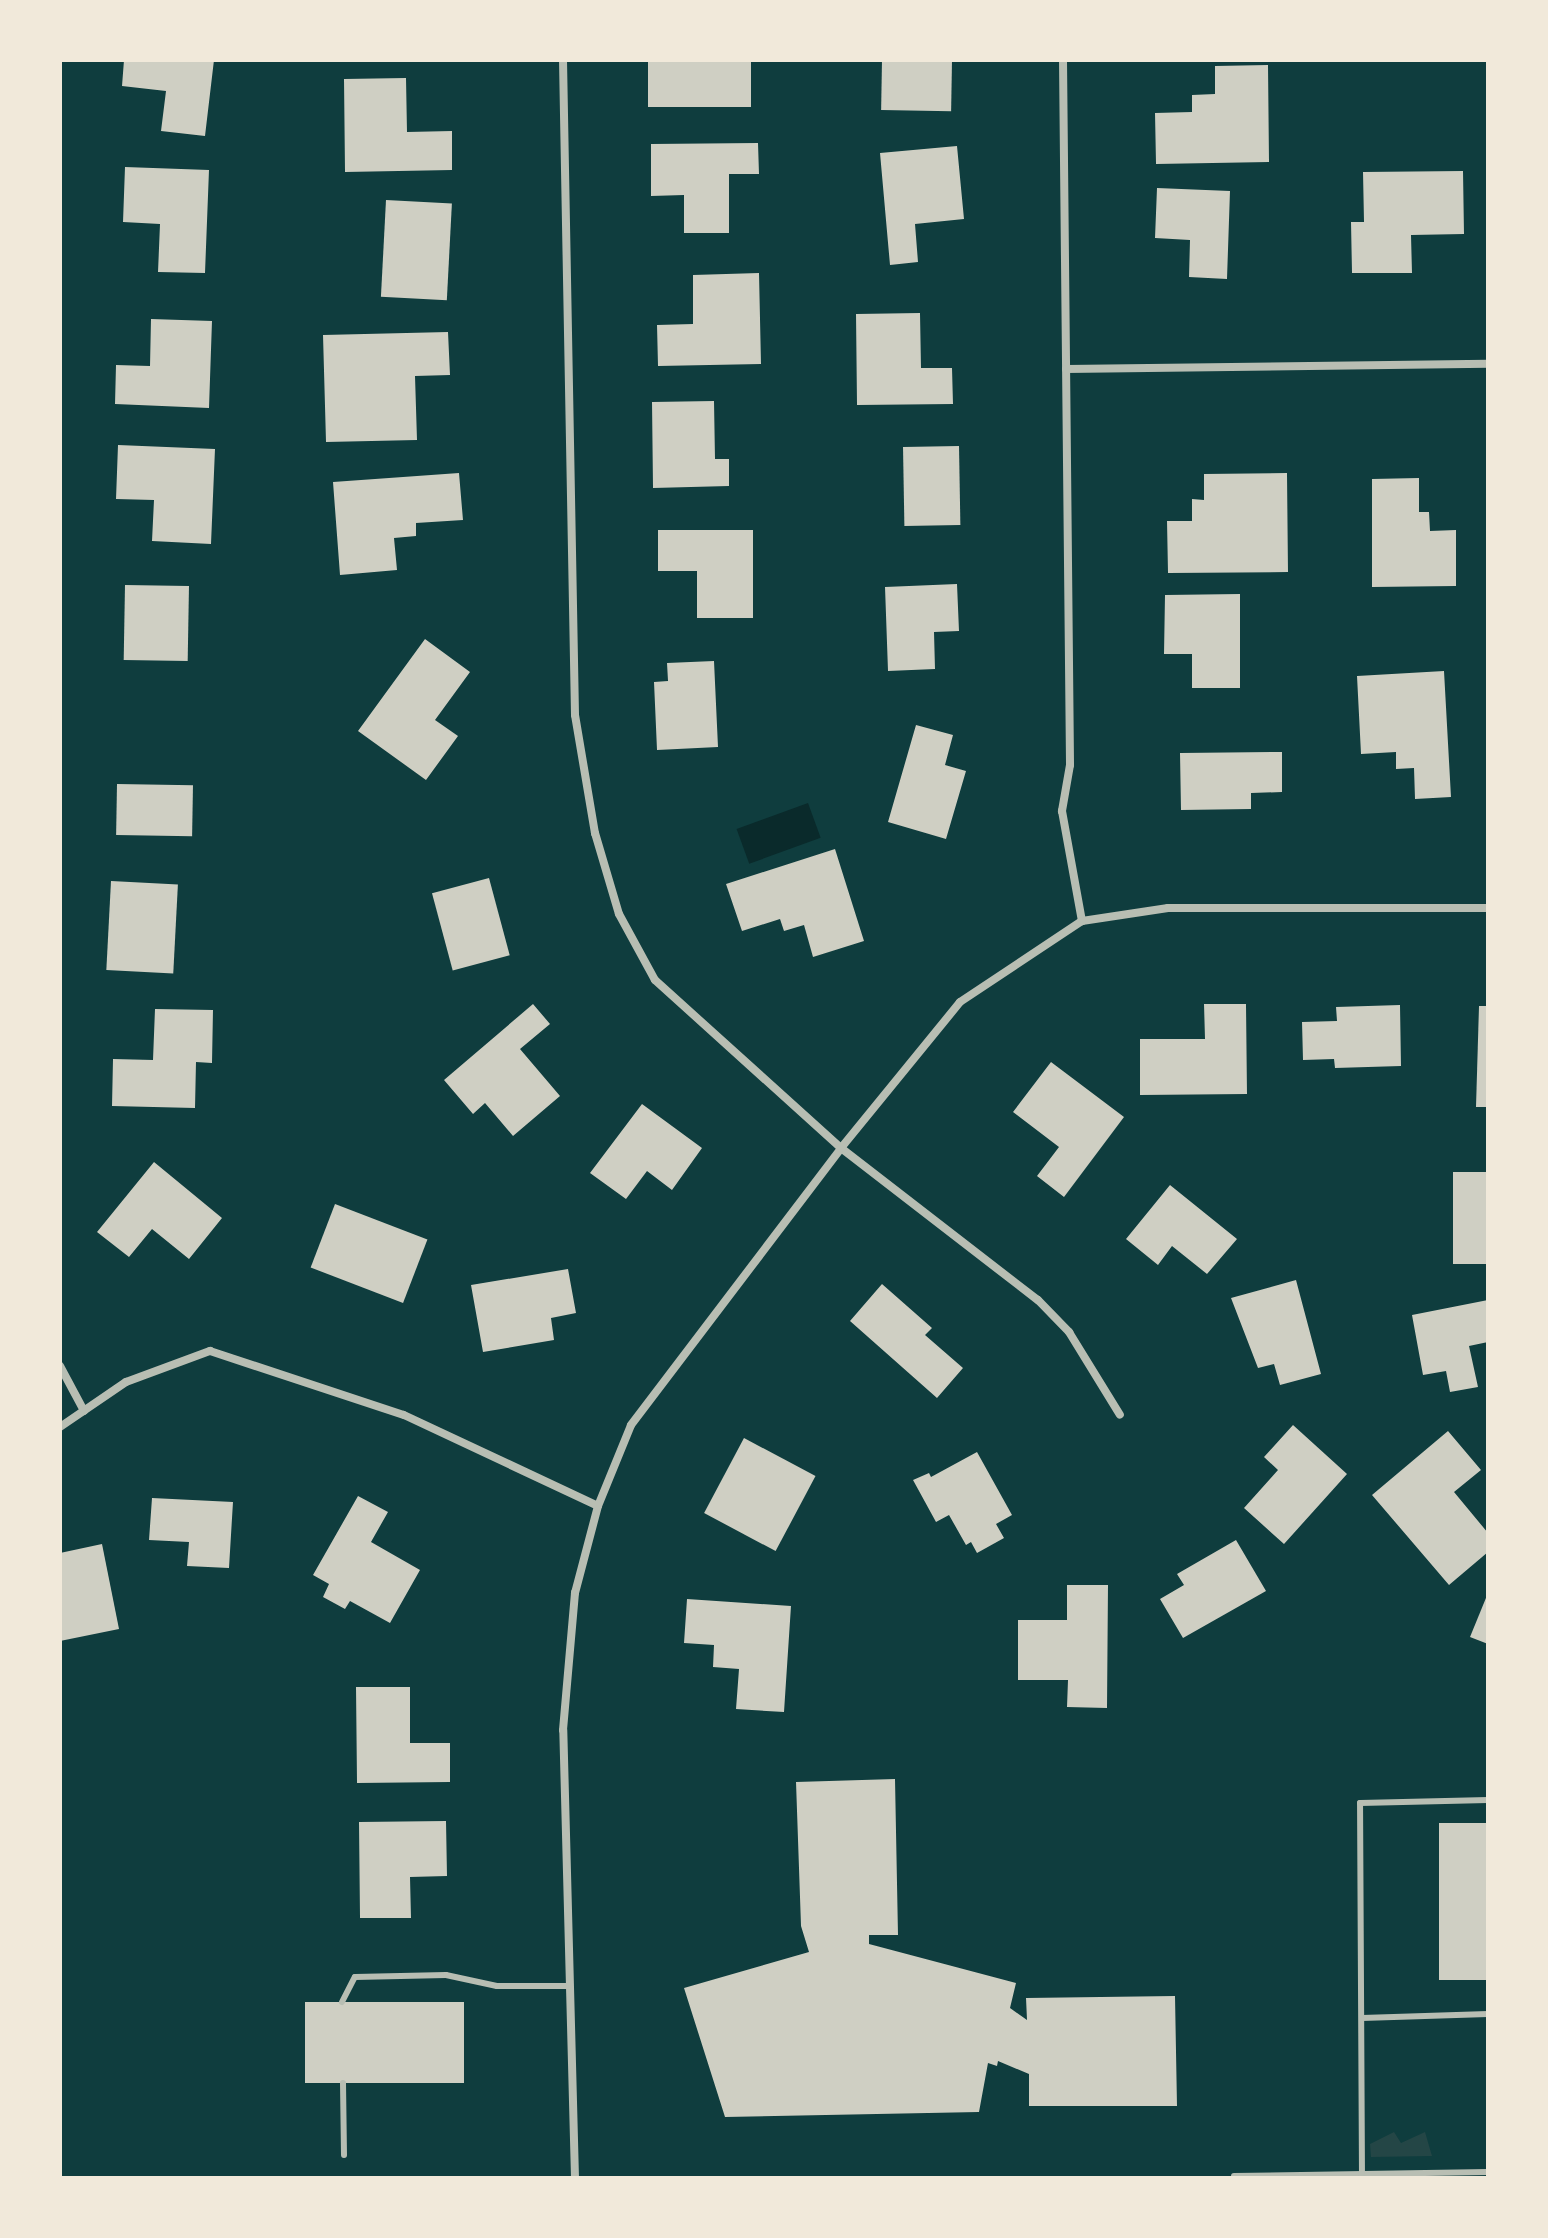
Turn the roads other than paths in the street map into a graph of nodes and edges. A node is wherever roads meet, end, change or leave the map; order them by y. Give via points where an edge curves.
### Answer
1 (563, 60) edge
2 (1063, 60) edge
3 (1488, 364) edge
4 (1066, 369) junction
5 (1488, 908) edge
6 (1082, 921) junction
7 (841, 1148) junction
8 (60, 1366) edge
9 (84, 1411) junction
10 (1120, 1415) dead end
11 (60, 1427) edge
12 (598, 1506) junction
13 (1488, 1800) edge
14 (570, 1986) junction
15 (342, 2002) dead end
16 (1488, 2014) edge
17 (1362, 2018) junction
18 (343, 2083) dead end
19 (344, 2155) dead end
20 (1488, 2172) edge
21 (1234, 2176) dead end
22 (1360, 2176) edge
23 (575, 2178) edge

1 - 7 street via 575,715 595,833 619,914 655,980
2 - 4 street
3 - 4 street
4 - 6 street via 1070,765 1062,811
5 - 6 street via 1168,908
6 - 7 street via 960,1002
7 - 10 street via 1038,1300 1069,1332
7 - 12 street via 631,1425
8 - 9 street
9 - 11 street
9 - 12 street via 126,1382 210,1351 404,1415
12 - 14 street via 575,1593 563,1730
13 - 17 lane via 1360,1803
14 - 15 lane via 497,1986 446,1975 355,1977
14 - 23 street
16 - 17 lane
17 - 22 lane
18 - 19 lane
20 - 22 lane
21 - 22 lane

